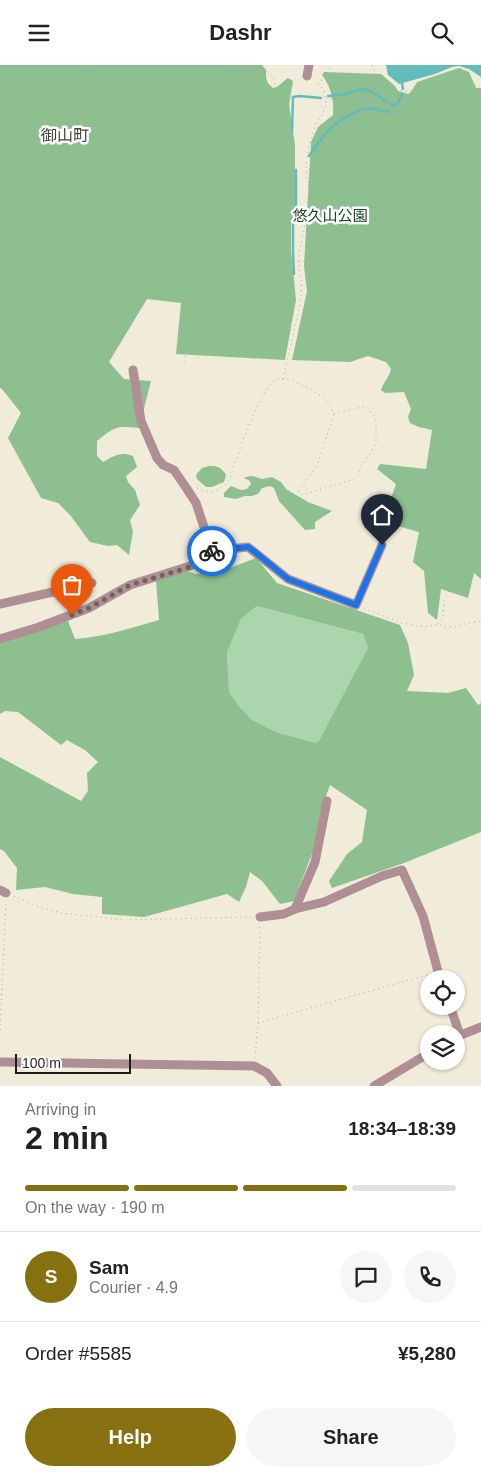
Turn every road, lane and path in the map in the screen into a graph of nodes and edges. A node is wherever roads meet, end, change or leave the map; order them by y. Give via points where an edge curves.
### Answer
1 (83, 65) edge
2 (234, 65) edge
3 (309, 65) edge
4 (332, 65) edge
5 (372, 65) edge
6 (307, 76) dead end
7 (481, 89) edge
8 (326, 98) junction
9 (481, 139) edge
10 (481, 191) edge
11 (202, 259) junction
12 (299, 262) junction
13 (184, 362) dead end
14 (133, 370) dead end
15 (283, 379) junction
16 (334, 414) junction
17 (481, 468) edge
18 (196, 487) dead end
19 (382, 545) dead end
20 (212, 551) junction
21 (92, 583) dead end
22 (0, 604) edge
23 (356, 605) junction
24 (481, 621) edge
25 (438, 624) junction
26 (0, 639) edge
27 (327, 801) dead end
28 (3, 891) edge
29 (295, 909) junction
30 (260, 917) junction
31 (438, 970) edge
32 (420, 980) edge
33 (258, 1023) junction
34 (481, 1027) edge
35 (0, 1030) edge
36 (465, 1033) edge
37 (420, 1058) edge
38 (0, 1062) edge
39 (254, 1067) junction
40 (276, 1086) edge
41 (374, 1086) edge

1 - 11 path via 87,96 80,154 89,213 110,212 158,231
2 - 11 path via 264,70 271,74 275,83 199,115 199,119 221,139 217,145 186,150 176,156 172,166 186,225
3 - 6 street
4 - 8 path via 318,83
5 - 7 path via 383,81 400,91 417,89 454,75 466,77
8 - 9 path via 369,93 401,118 429,117 456,134
8 - 12 path via 309,145 306,177 310,193
10 - 12 path via 456,196 415,213 358,207 329,226 306,260
11 - 13 path via 203,280
12 - 15 path via 302,287 299,309
14 - 20 street via 140,421 157,458 174,471 196,503
15 - 16 path via 312,390 331,406
15 - 18 path via 272,383 259,403 225,485 211,492
16 - 16 path via 366,406 374,416 376,441 354,479 302,495 299,490 317,466
17 - 25 path via 468,482 460,501 453,558 454,578 444,601 443,619
19 - 23 street
20 - 23 street via 248,547 288,579
20 - 26 street via 207,558 190,567 130,585 89,608
21 - 22 street
23 - 25 path via 402,623 425,627
24 - 25 path via 449,627
27 - 29 street via 315,862
28 - 30 path via 62,913 124,920
28 - 35 path
29 - 30 street
29 - 31 street via 402,870 423,916
30 - 33 path
32 - 33 path
33 - 39 path
34 - 36 street
37 - 41 street
38 - 39 street
39 - 40 street via 267,1073

